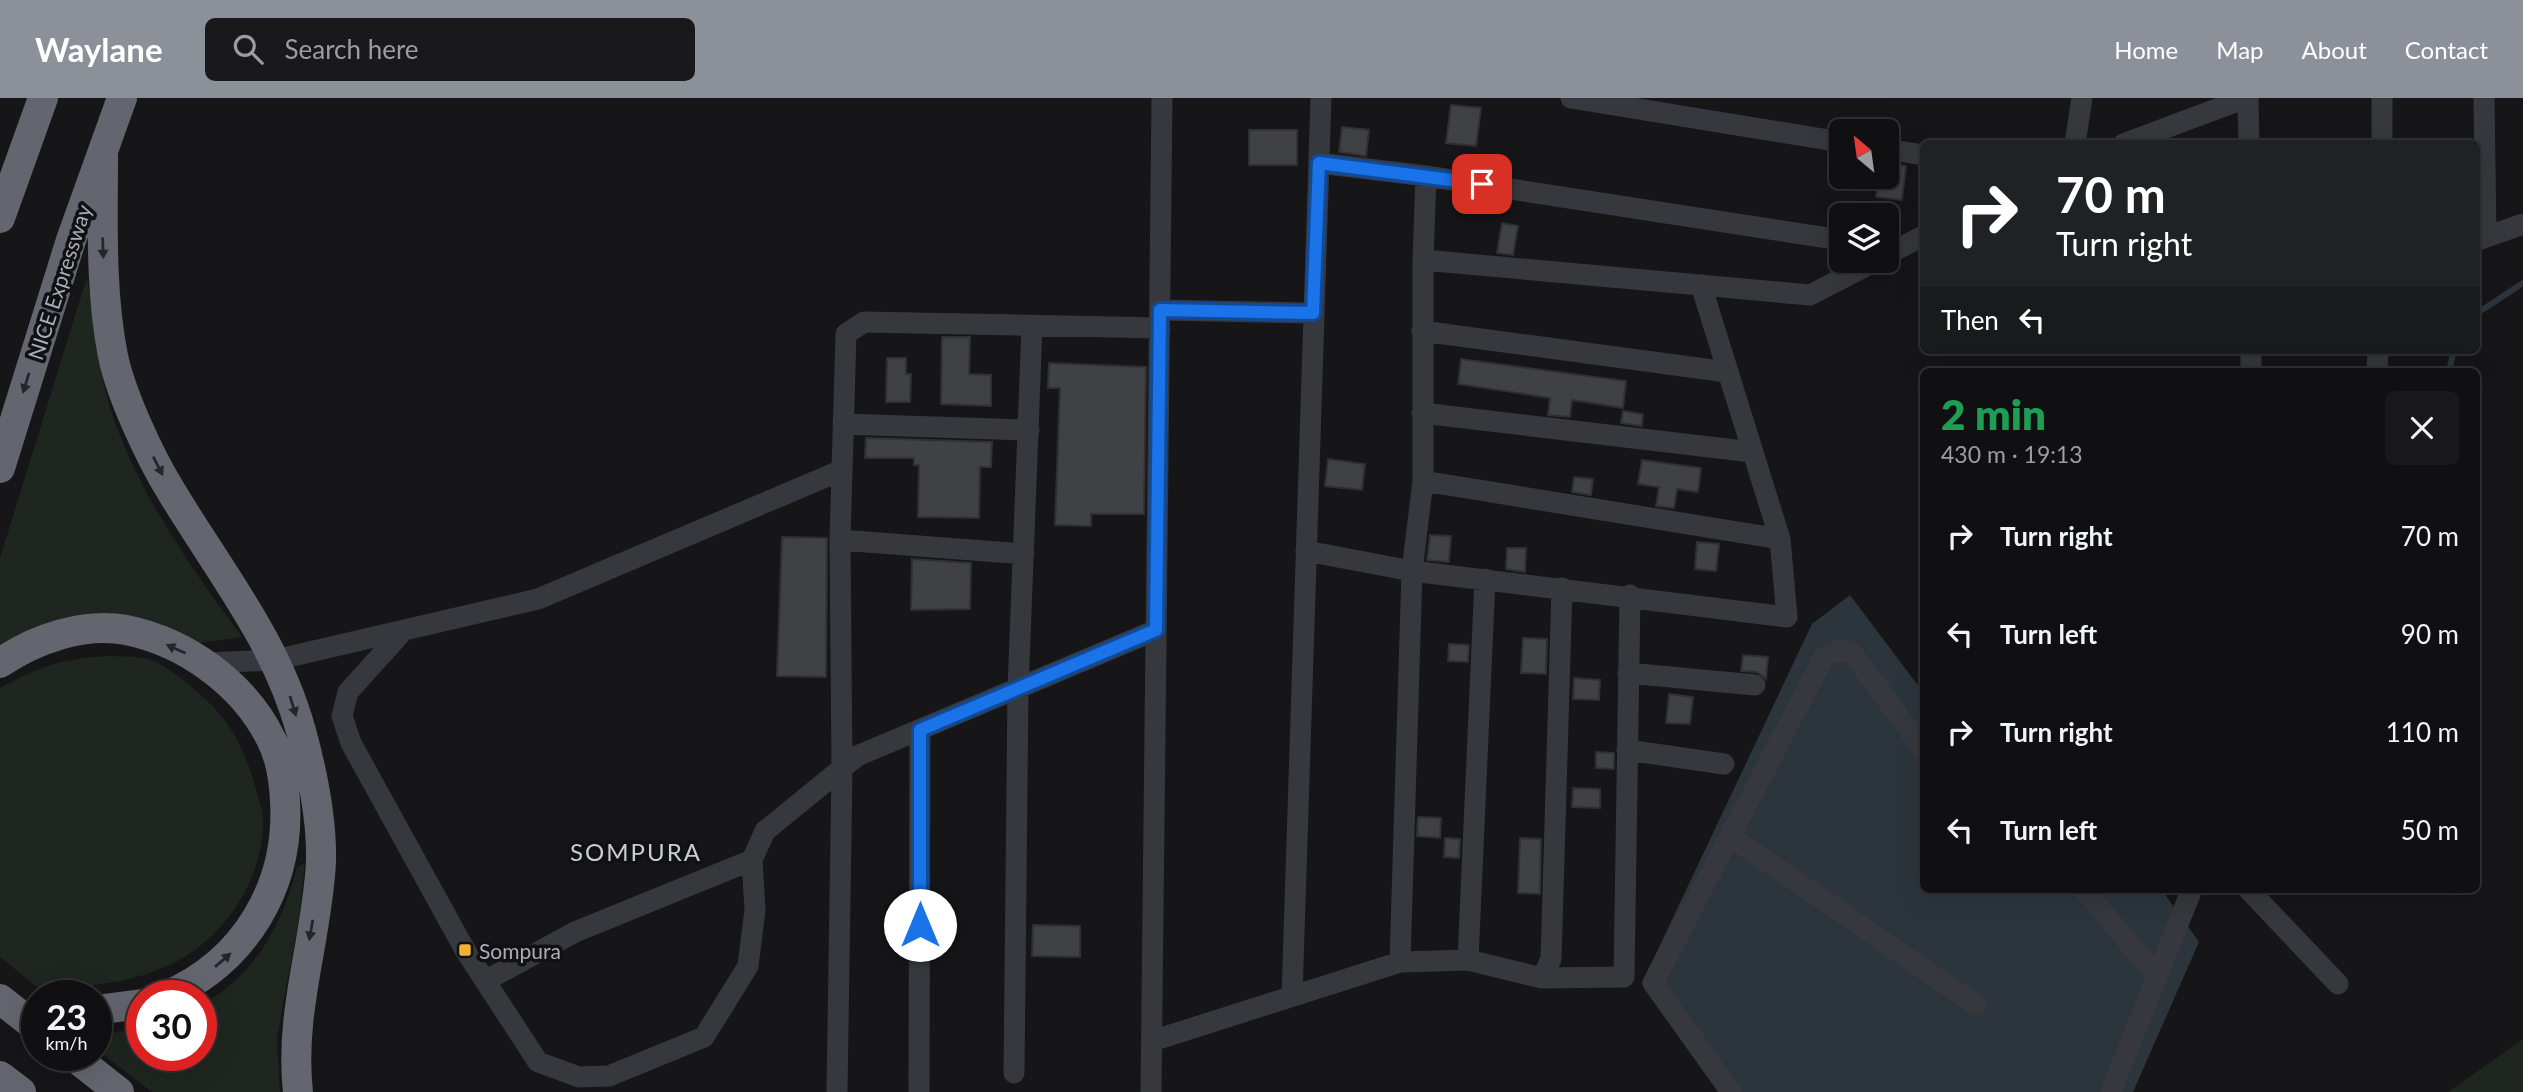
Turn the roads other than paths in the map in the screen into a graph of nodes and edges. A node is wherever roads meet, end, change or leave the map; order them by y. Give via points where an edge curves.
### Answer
1 (43, 98) edge
2 (122, 98) edge
3 (1162, 98) edge
4 (1321, 98) edge
5 (1571, 98) edge
6 (2082, 98) edge
7 (2247, 98) edge
8 (2382, 98) edge
9 (2484, 98) edge
10 (30, 131) junction
11 (1829, 140) edge
12 (2076, 140) edge
13 (2134, 140) edge
14 (2249, 140) edge
15 (2382, 140) edge
16 (1899, 151) edge
17 (0, 155) edge
18 (1920, 155) edge
19 (103, 156) junction
20 (1319, 163) junction
21 (1426, 176) junction
22 (0, 218) edge
23 (2523, 224) edge
24 (1920, 237) edge
25 (1829, 238) edge
26 (2481, 239) edge
27 (1899, 246) edge
28 (1423, 260) junction
29 (1853, 273) edge
30 (1701, 285) junction
31 (1313, 313) junction
32 (1160, 319) junction
33 (1032, 326) junction
34 (1422, 331) junction
35 (1727, 372) junction
36 (1422, 413) junction
37 (843, 424) junction
38 (1029, 430) junction
39 (1752, 452) junction
40 (0, 468) edge
41 (842, 470) junction
42 (1423, 481) junction
43 (1780, 539) junction
44 (840, 540) junction
45 (1306, 551) junction
46 (1024, 554) junction
47 (1412, 571) junction
48 (1485, 579) junction
49 (1562, 588) junction
50 (1630, 595) junction
51 (404, 630) junction
52 (1156, 630) junction
53 (275, 660) junction
54 (0, 663) edge
55 (206, 663) junction
56 (1628, 673) junction
57 (1755, 685) dead end
58 (1018, 690) junction
59 (920, 730) junction
60 (1920, 745) edge
61 (1627, 750) junction
62 (1724, 764) dead end
63 (842, 769) junction
64 (1730, 836) junction
65 (752, 860) junction
66 (2086, 893) edge
67 (2190, 893) edge
68 (2252, 893) edge
69 (1468, 960) junction
70 (1400, 962) junction
71 (2157, 976) junction
72 (1542, 978) junction
73 (192, 980) edge
74 (485, 981) junction
75 (2338, 984) dead end
76 (0, 987) edge
77 (21, 996) edge
78 (1292, 996) junction
79 (0, 999) edge
80 (1976, 1005) dead end
81 (21, 1015) edge
82 (1152, 1049) junction
83 (92, 1071) edge
84 (1014, 1073) dead end
85 (0, 1076) edge
86 (21, 1092) edge
87 (119, 1092) edge
88 (298, 1092) edge
89 (837, 1092) edge
90 (919, 1092) edge
91 (1151, 1092) edge
92 (1167, 1092) edge
93 (1731, 1092) edge
94 (2111, 1092) edge

1 - 10 highway
2 - 19 highway, NICE Expressway
3 - 32 street
4 - 20 street
5 - 11 street
6 - 12 street
7 - 13 street
7 - 14 street
8 - 15 street
9 - 26 street
10 - 17 highway
10 - 22 highway
16 - 18 street
19 -> 40 highway, NICE Expressway via 71,240
19 -> 53 highway via 103,251 114,359 156,465 253,617
20 - 21 street
20 - 31 street
21 - 25 street
21 - 28 street
23 - 26 street
24 - 27 street
28 - 30 street
28 - 34 street
29 - 30 street via 1810,295
30 - 35 street
31 - 32 street
31 - 45 street
32 - 33 street
32 - 52 street
33 - 37 street via 864,322 846,334
33 - 38 street
34 - 35 street
34 - 36 street
35 - 39 street
36 - 39 street
36 - 42 street
37 - 38 street
37 - 41 street
38 - 46 street
39 - 43 street
41 - 44 street
41 - 51 street via 538,599
42 - 43 street
42 - 47 street
43 - 50 street via 1787,617
44 - 46 street
44 - 63 street
45 - 47 street
45 - 78 street
46 - 58 street
47 - 48 street
47 - 70 street
48 - 49 street
48 - 69 street
49 - 50 street
49 - 72 street via 1551,959
50 - 56 street
51 - 53 street
51 - 74 street via 348,692 342,716 351,743
52 - 58 street
52 - 82 street
53 - 55 street
53 -> 88 highway via 302,734 321,861 298,1005
55 -> 54 highway via 126,630 96,629 63,633
73 -> 55 highway via 222,962 242,942 270,895 284,844 284,787 271,739 242,698
56 - 57 street
56 - 61 street
58 - 59 street
58 - 84 street
59 - 63 street via 856,756
59 - 90 street
60 - 64 street via 1853,654 1838,650 1824,657
61 - 62 street
61 - 72 street via 1624,977
63 - 65 street via 765,831
63 - 89 street
64 - 80 street
64 - 93 street via 1653,983
65 - 74 street via 575,932
65 - 74 street via 754,910 748,965 704,1037 609,1076 579,1077 538,1062
66 - 71 street
67 - 71 street
68 - 75 street
69 - 70 street
69 - 72 street
70 - 78 street
71 - 94 street
76 - 77 highway
78 - 82 street
79 - 81 highway
82 - 91 street
82 - 92 street
83 - 87 highway
85 - 86 highway

